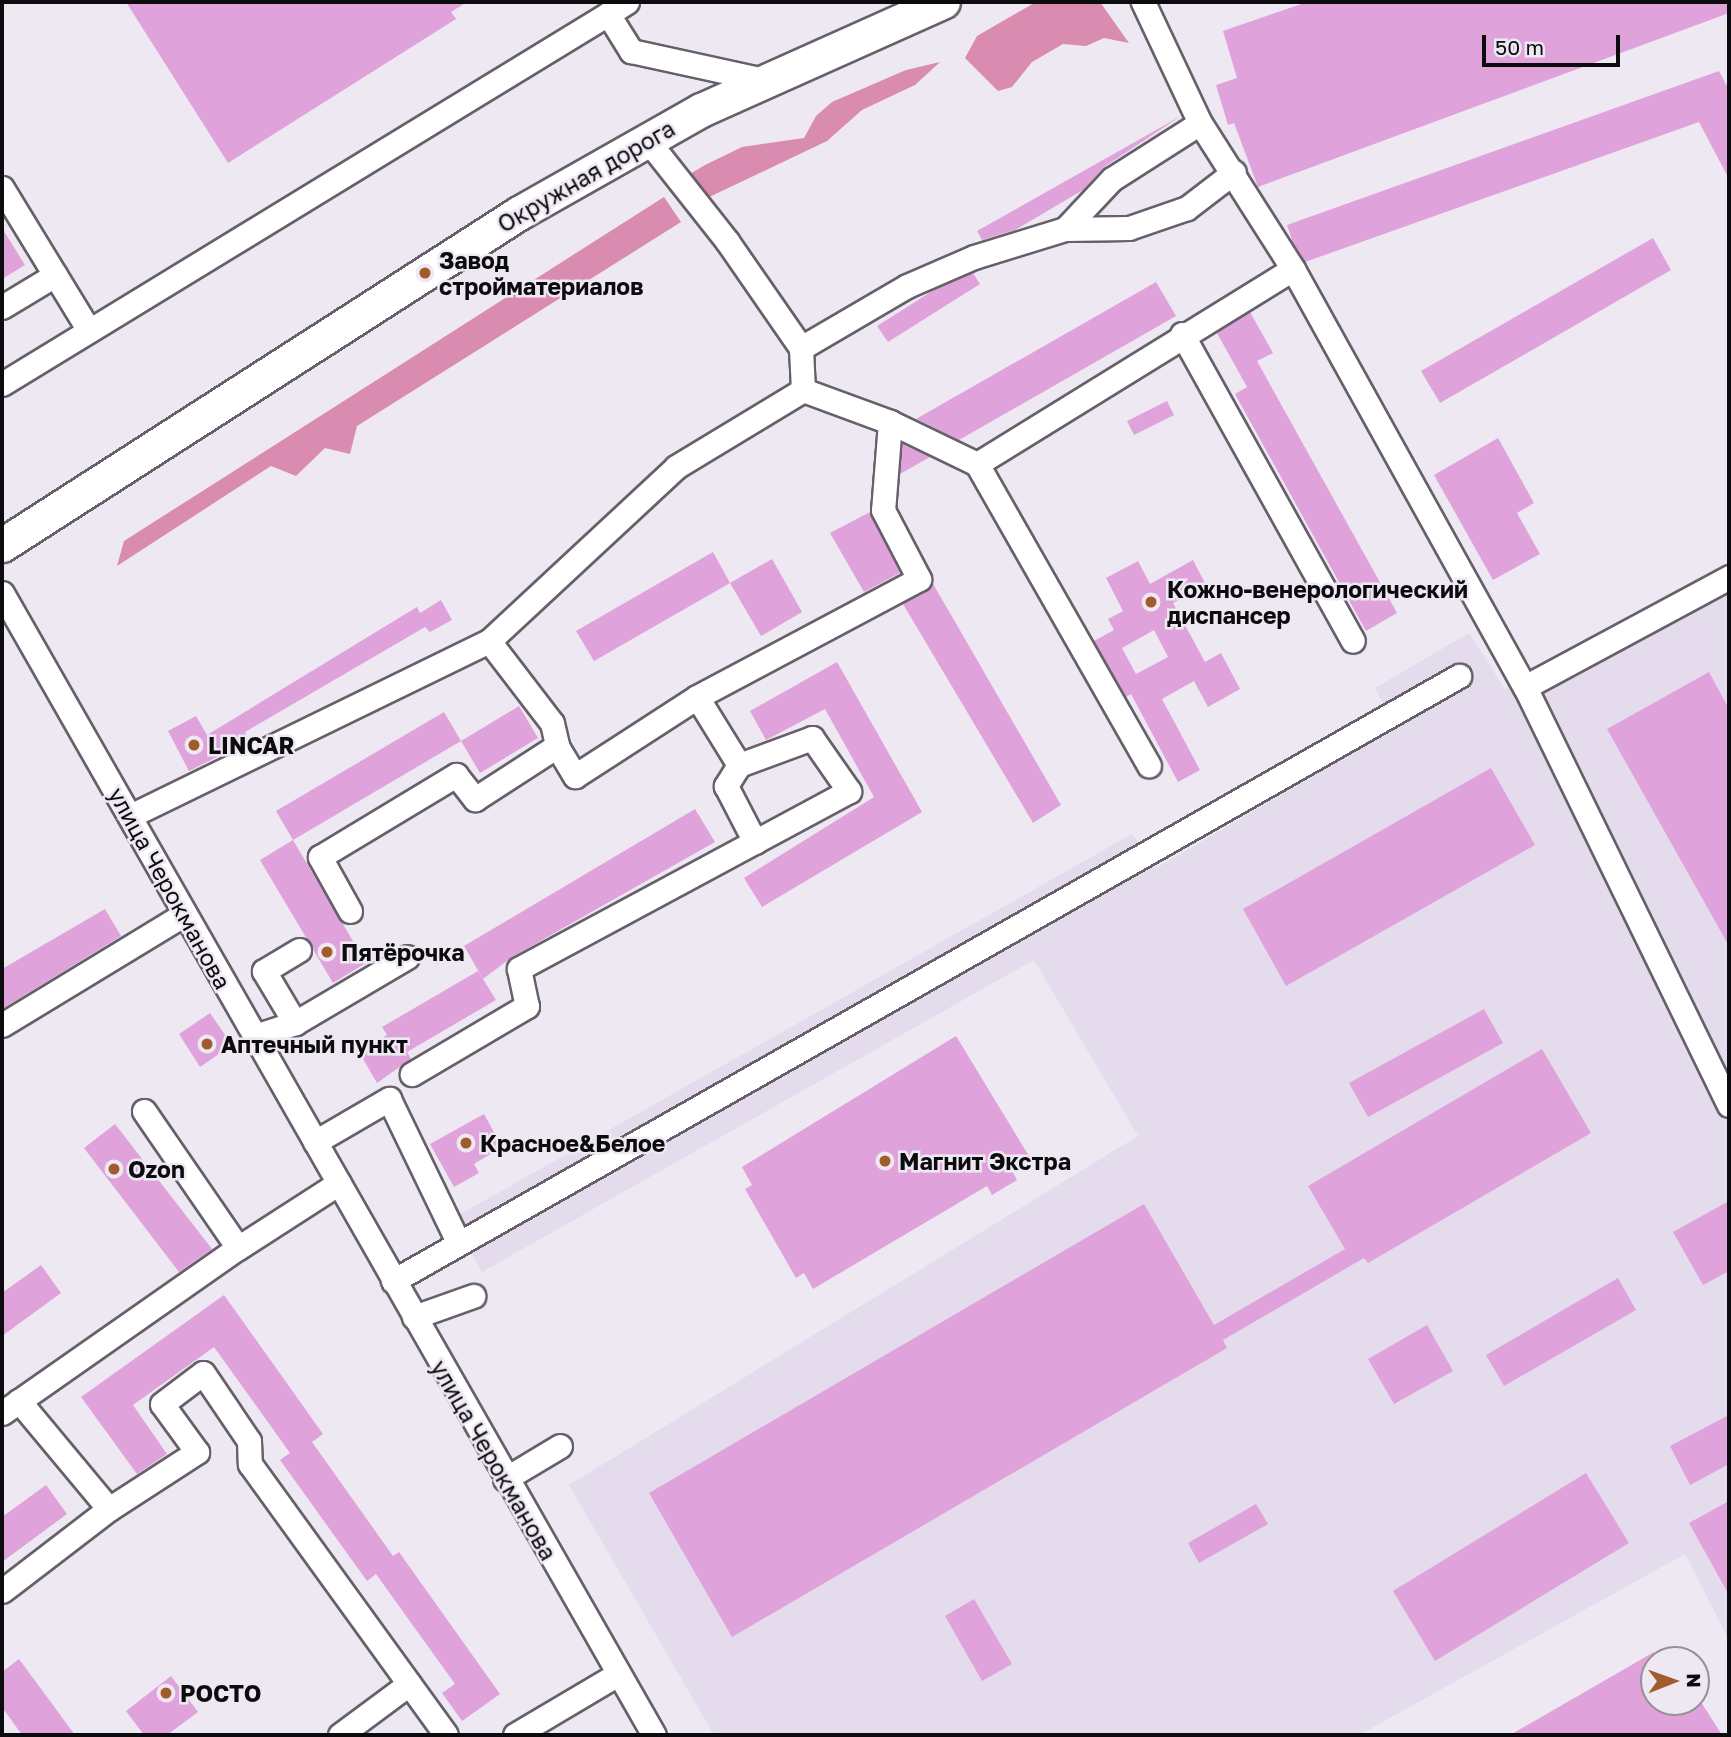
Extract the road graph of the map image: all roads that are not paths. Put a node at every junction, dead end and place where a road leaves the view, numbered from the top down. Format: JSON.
{"nodes":[{"id":1,"x":943,"y":2,"type":"edge"},
{"id":2,"x":1143,"y":2,"type":"edge"},
{"id":3,"x":618,"y":8,"type":"edge"},
{"id":4,"x":764,"y":80,"type":"junction"},
{"id":5,"x":1199,"y":123,"type":"junction"},
{"id":6,"x":648,"y":141,"type":"junction"},
{"id":7,"x":1234,"y":172,"type":"junction"},
{"id":8,"x":2,"y":188,"type":"edge"},
{"id":9,"x":1065,"y":229,"type":"junction"},
{"id":10,"x":1293,"y":269,"type":"junction"},
{"id":11,"x":55,"y":275,"type":"junction"},
{"id":12,"x":2,"y":307,"type":"edge"},
{"id":13,"x":88,"y":329,"type":"junction"},
{"id":14,"x":1182,"y":334,"type":"junction"},
{"id":15,"x":801,"y":348,"type":"junction"},
{"id":16,"x":2,"y":384,"type":"edge"},
{"id":17,"x":803,"y":390,"type":"junction"},
{"id":18,"x":890,"y":422,"type":"junction"},
{"id":19,"x":977,"y":464,"type":"junction"},
{"id":20,"x":2,"y":545,"type":"edge"},
{"id":21,"x":1729,"y":577,"type":"edge"},
{"id":22,"x":2,"y":593,"type":"edge"},
{"id":23,"x":1353,"y":640,"type":"dead end"},
{"id":24,"x":489,"y":641,"type":"junction"},
{"id":25,"x":1459,"y":676,"type":"dead end"},
{"id":26,"x":1525,"y":687,"type":"junction"},
{"id":27,"x":697,"y":697,"type":"junction"},
{"id":28,"x":558,"y":746,"type":"junction"},
{"id":29,"x":739,"y":765,"type":"junction"},
{"id":30,"x":1149,"y":765,"type":"dead end"},
{"id":31,"x":130,"y":816,"type":"junction"},
{"id":32,"x":755,"y":842,"type":"junction"},
{"id":33,"x":350,"y":911,"type":"dead end"},
{"id":34,"x":183,"y":915,"type":"junction"},
{"id":35,"x":299,"y":950,"type":"dead end"},
{"id":36,"x":407,"y":957,"type":"dead end"},
{"id":37,"x":295,"y":1023,"type":"junction"},
{"id":38,"x":2,"y":1025,"type":"edge"},
{"id":39,"x":256,"y":1037,"type":"junction"},
{"id":40,"x":412,"y":1074,"type":"dead end"},
{"id":41,"x":1729,"y":1105,"type":"edge"},
{"id":42,"x":144,"y":1111,"type":"dead end"},
{"id":43,"x":315,"y":1142,"type":"junction"},
{"id":44,"x":339,"y":1183,"type":"junction"},
{"id":45,"x":458,"y":1242,"type":"junction"},
{"id":46,"x":238,"y":1248,"type":"junction"},
{"id":47,"x":393,"y":1281,"type":"junction"},
{"id":48,"x":473,"y":1296,"type":"dead end"},
{"id":49,"x":414,"y":1317,"type":"junction"},
{"id":50,"x":10,"y":1407,"type":"edge"},
{"id":51,"x":561,"y":1446,"type":"dead end"},
{"id":52,"x":505,"y":1479,"type":"junction"},
{"id":53,"x":109,"y":1509,"type":"junction"},
{"id":54,"x":2,"y":1591,"type":"edge"},
{"id":55,"x":616,"y":1675,"type":"junction"},
{"id":56,"x":409,"y":1684,"type":"junction"},
{"id":57,"x":340,"y":1735,"type":"edge"},
{"id":58,"x":446,"y":1735,"type":"edge"},
{"id":59,"x":515,"y":1735,"type":"edge"},
{"id":60,"x":654,"y":1735,"type":"edge"}],
"edges":[{"from":1,"to":4,"type":"highway","name":"Окружная дорога"},
{"from":2,"to":5,"type":"street"},
{"from":3,"to":4,"type":"street"},
{"from":3,"to":13,"type":"street"},
{"from":4,"to":6,"type":"highway","name":"Окружная дорога"},
{"from":5,"to":7,"type":"street"},
{"from":5,"to":9,"type":"street"},
{"from":6,"to":15,"type":"street"},
{"from":6,"to":20,"type":"highway","name":"Окружная дорога"},
{"from":7,"to":9,"type":"street"},
{"from":7,"to":10,"type":"street"},
{"from":8,"to":11,"type":"street"},
{"from":9,"to":15,"type":"street"},
{"from":10,"to":14,"type":"street"},
{"from":10,"to":26,"type":"street"},
{"from":11,"to":12,"type":"street"},
{"from":11,"to":13,"type":"street"},
{"from":13,"to":16,"type":"street"},
{"from":14,"to":19,"type":"street"},
{"from":14,"to":23,"type":"street"},
{"from":15,"to":17,"type":"street"},
{"from":17,"to":18,"type":"street"},
{"from":17,"to":24,"type":"street"},
{"from":18,"to":19,"type":"street"},
{"from":18,"to":27,"type":"street"},
{"from":19,"to":30,"type":"street"},
{"from":21,"to":26,"type":"street"},
{"from":22,"to":31,"type":"street","name":"улица Черокманова"},
{"from":24,"to":28,"type":"street"},
{"from":24,"to":31,"type":"street"},
{"from":25,"to":45,"type":"street"},
{"from":26,"to":41,"type":"street"},
{"from":27,"to":28,"type":"street"},
{"from":27,"to":29,"type":"street"},
{"from":28,"to":33,"type":"street"},
{"from":29,"to":32,"type":"street"},
{"from":29,"to":32,"type":"street"},
{"from":31,"to":34,"type":"street","name":"улица Черокманова"},
{"from":32,"to":40,"type":"street"},
{"from":34,"to":38,"type":"street"},
{"from":34,"to":39,"type":"street","name":"улица Черокманова"},
{"from":35,"to":37,"type":"street"},
{"from":36,"to":37,"type":"street"},
{"from":37,"to":39,"type":"street"},
{"from":39,"to":43,"type":"street","name":"улица Черокманова"},
{"from":42,"to":46,"type":"street"},
{"from":43,"to":44,"type":"street","name":"улица Черокманова"},
{"from":43,"to":45,"type":"street"},
{"from":44,"to":46,"type":"street"},
{"from":44,"to":47,"type":"street","name":"улица Черокманова"},
{"from":45,"to":47,"type":"street"},
{"from":46,"to":50,"type":"street"},
{"from":47,"to":49,"type":"street","name":"улица Черокманова"},
{"from":48,"to":49,"type":"street"},
{"from":49,"to":52,"type":"street","name":"улица Черокманова"},
{"from":50,"to":53,"type":"street"},
{"from":51,"to":52,"type":"street"},
{"from":52,"to":55,"type":"street","name":"улица Черокманова"},
{"from":53,"to":54,"type":"street"},
{"from":53,"to":56,"type":"street"},
{"from":55,"to":59,"type":"street"},
{"from":55,"to":60,"type":"street","name":"улица Черокманова"},
{"from":56,"to":57,"type":"street"},
{"from":56,"to":58,"type":"street"}]}
